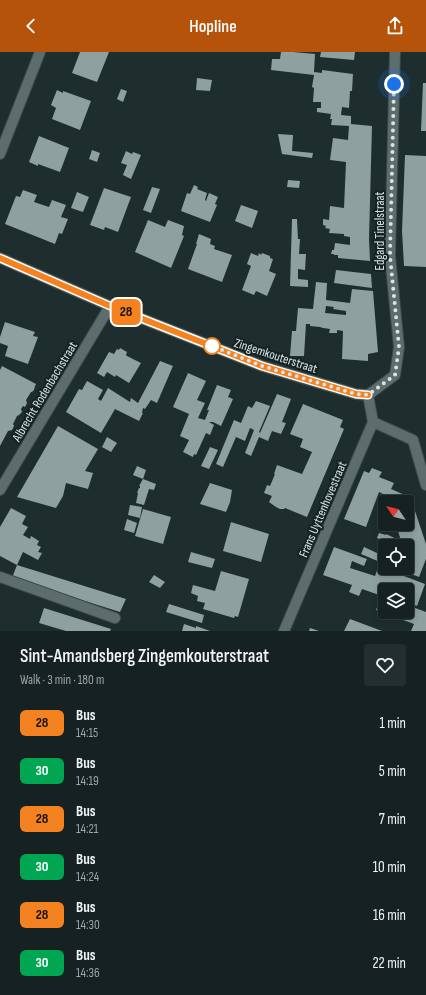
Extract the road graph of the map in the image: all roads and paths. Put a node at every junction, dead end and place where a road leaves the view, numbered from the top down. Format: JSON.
{"nodes":[{"id":1,"x":40,"y":52,"type":"edge"},
{"id":2,"x":394,"y":52,"type":"edge"},
{"id":3,"x":0,"y":154,"type":"edge"},
{"id":4,"x":0,"y":258,"type":"edge"},
{"id":5,"x":110,"y":306,"type":"junction"},
{"id":6,"x":368,"y":395,"type":"junction"},
{"id":7,"x":373,"y":422,"type":"junction"},
{"id":8,"x":426,"y":485,"type":"edge"},
{"id":9,"x":0,"y":490,"type":"edge"},
{"id":10,"x":0,"y":577,"type":"edge"},
{"id":11,"x":115,"y":618,"type":"dead end"},
{"id":12,"x":284,"y":631,"type":"edge"}],
"edges":[{"from":1,"to":3,"type":"street"},
{"from":2,"to":6,"type":"street","name":"Edgard Tinelstraat"},
{"from":4,"to":5,"type":"street","name":"Zingemkouterstraat"},
{"from":5,"to":6,"type":"street","name":"Zingemkouterstraat"},
{"from":5,"to":9,"type":"street","name":"Albrecht Rodenbachstraat"},
{"from":6,"to":7,"type":"street"},
{"from":7,"to":8,"type":"street"},
{"from":7,"to":12,"type":"street","name":"Frans Uyttenhovestraat"},
{"from":10,"to":11,"type":"street"}]}
